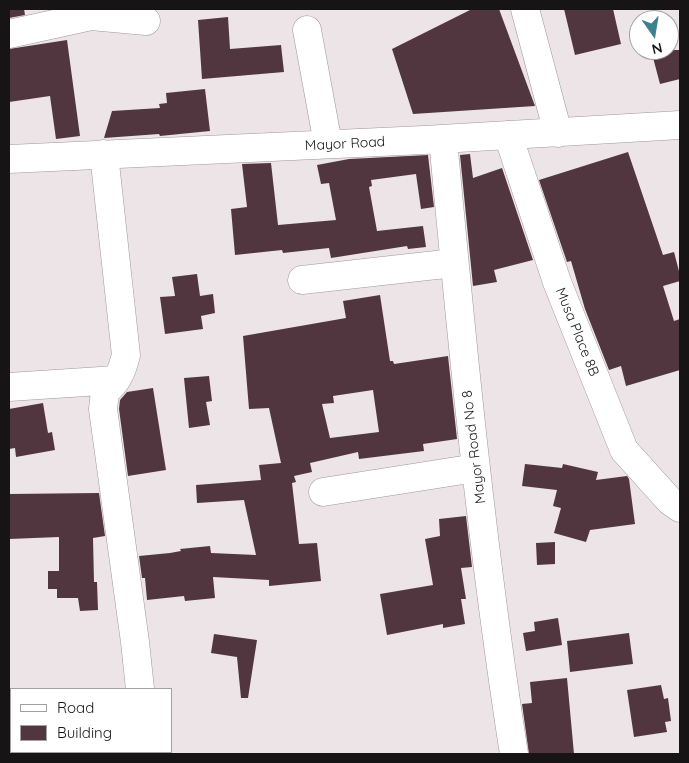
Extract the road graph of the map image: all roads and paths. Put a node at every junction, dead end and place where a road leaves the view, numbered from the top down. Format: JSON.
{"nodes":[{"id":1,"x":525,"y":9,"type":"edge"},
{"id":2,"x":146,"y":21,"type":"dead end"},
{"id":3,"x":307,"y":30,"type":"dead end"},
{"id":4,"x":9,"y":34,"type":"edge"},
{"id":5,"x":680,"y":126,"type":"edge"},
{"id":6,"x":558,"y":133,"type":"junction"},
{"id":7,"x":508,"y":135,"type":"junction"},
{"id":8,"x":443,"y":139,"type":"junction"},
{"id":9,"x":328,"y":144,"type":"junction"},
{"id":10,"x":104,"y":154,"type":"junction"},
{"id":11,"x":9,"y":159,"type":"edge"},
{"id":12,"x":454,"y":263,"type":"junction"},
{"id":13,"x":302,"y":280,"type":"dead end"},
{"id":14,"x":116,"y":380,"type":"junction"},
{"id":15,"x":9,"y":387,"type":"edge"},
{"id":16,"x":476,"y":468,"type":"junction"},
{"id":17,"x":323,"y":492,"type":"dead end"},
{"id":18,"x":680,"y":508,"type":"edge"},
{"id":19,"x":140,"y":688,"type":"edge"},
{"id":20,"x":514,"y":754,"type":"edge"}],
"edges":[{"from":1,"to":6,"type":"street"},
{"from":2,"to":4,"type":"street"},
{"from":3,"to":9,"type":"street"},
{"from":5,"to":6,"type":"street","name":"Mayor Road"},
{"from":6,"to":7,"type":"street","name":"Mayor Road"},
{"from":7,"to":8,"type":"street","name":"Mayor Road"},
{"from":7,"to":18,"type":"street","name":"Musa Place 8B"},
{"from":8,"to":9,"type":"street","name":"Mayor Road"},
{"from":8,"to":12,"type":"street","name":"Mayor Road No 8"},
{"from":9,"to":10,"type":"street","name":"Mayor Road"},
{"from":10,"to":11,"type":"street","name":"Mayor Road"},
{"from":10,"to":14,"type":"street"},
{"from":12,"to":13,"type":"street"},
{"from":12,"to":16,"type":"street","name":"Mayor Road No 8"},
{"from":14,"to":15,"type":"street"},
{"from":14,"to":19,"type":"street"},
{"from":16,"to":17,"type":"street"},
{"from":16,"to":20,"type":"street","name":"Mayor Road No 8"}]}
